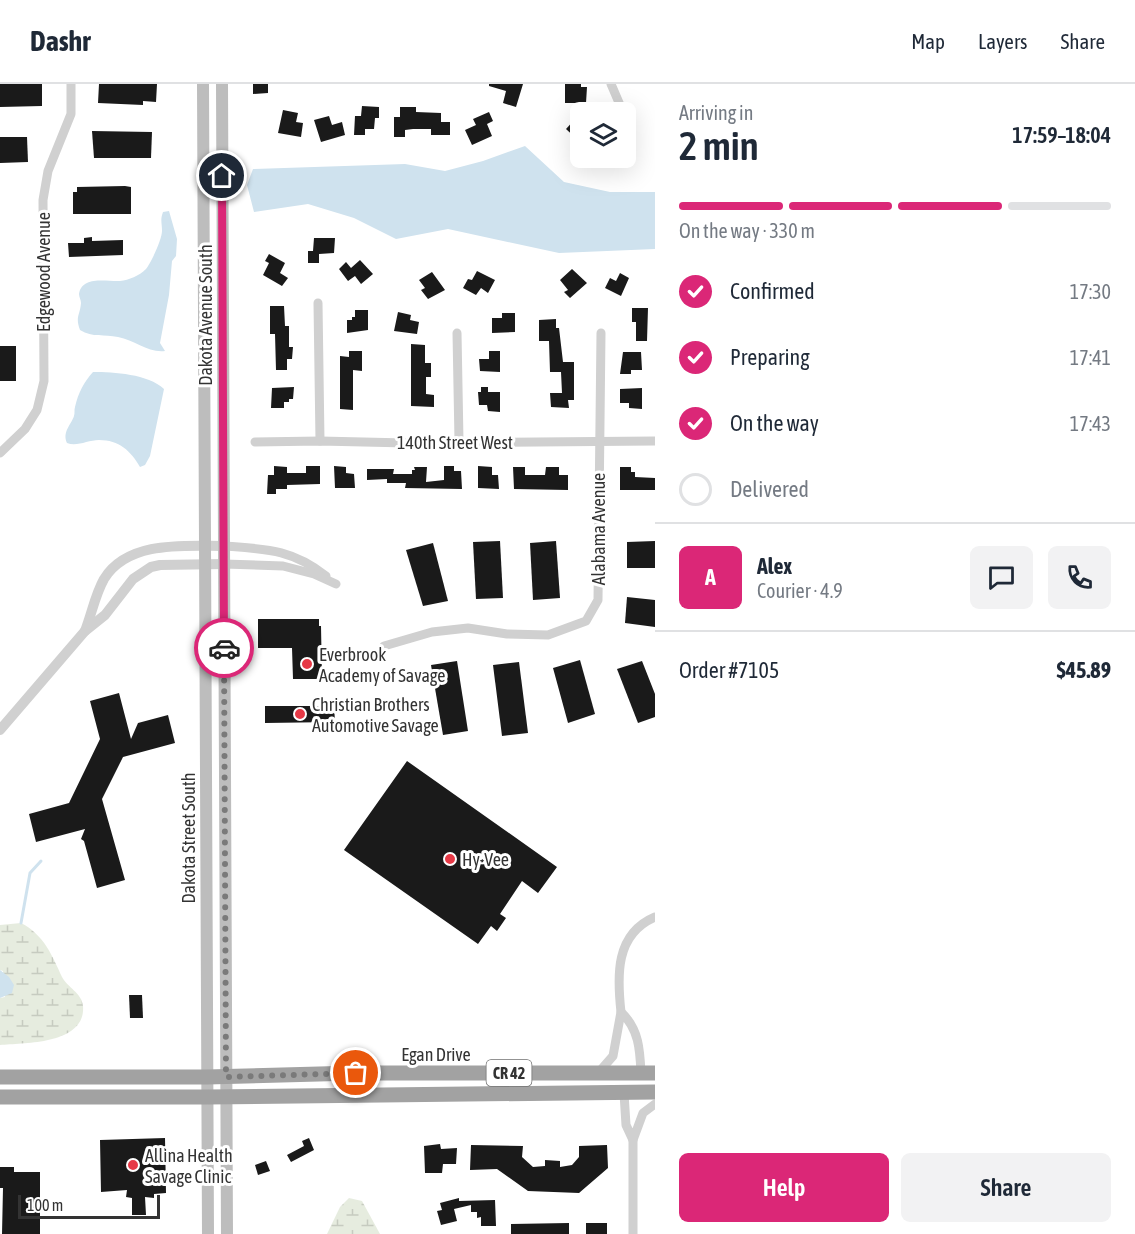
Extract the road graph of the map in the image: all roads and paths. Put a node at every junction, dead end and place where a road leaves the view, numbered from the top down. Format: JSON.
{"nodes":[{"id":1,"x":71,"y":84,"type":"edge"},
{"id":2,"x":203,"y":84,"type":"edge"},
{"id":3,"x":222,"y":84,"type":"edge"},
{"id":4,"x":611,"y":84,"type":"edge"},
{"id":5,"x":619,"y":102,"type":"edge"},
{"id":6,"x":318,"y":303,"type":"dead end"},
{"id":7,"x":457,"y":333,"type":"dead end"},
{"id":8,"x":601,"y":333,"type":"dead end"},
{"id":9,"x":203,"y":441,"type":"joint"},
{"id":10,"x":320,"y":441,"type":"junction"},
{"id":11,"x":459,"y":441,"type":"junction"},
{"id":12,"x":599,"y":441,"type":"junction"},
{"id":13,"x":655,"y":441,"type":"edge"},
{"id":14,"x":255,"y":442,"type":"dead end"},
{"id":15,"x":1,"y":452,"type":"edge"},
{"id":16,"x":204,"y":546,"type":"junction"},
{"id":17,"x":224,"y":546,"type":"junction"},
{"id":18,"x":204,"y":564,"type":"junction"},
{"id":19,"x":224,"y":564,"type":"junction"},
{"id":20,"x":85,"y":631,"type":"junction"},
{"id":21,"x":384,"y":646,"type":"dead end"},
{"id":22,"x":0,"y":730,"type":"edge"},
{"id":23,"x":655,"y":917,"type":"edge"},
{"id":24,"x":621,"y":1012,"type":"junction"},
{"id":25,"x":624,"y":1073,"type":"junction"},
{"id":26,"x":648,"y":1073,"type":"edge"},
{"id":27,"x":597,"y":1074,"type":"junction"},
{"id":28,"x":0,"y":1077,"type":"edge"},
{"id":29,"x":207,"y":1077,"type":"junction"},
{"id":30,"x":226,"y":1077,"type":"junction"},
{"id":31,"x":648,"y":1092,"type":"edge"},
{"id":32,"x":624,"y":1093,"type":"junction"},
{"id":33,"x":0,"y":1097,"type":"edge"},
{"id":34,"x":207,"y":1097,"type":"junction"},
{"id":35,"x":226,"y":1097,"type":"junction"},
{"id":36,"x":655,"y":1104,"type":"edge"},
{"id":37,"x":633,"y":1140,"type":"junction"},
{"id":38,"x":208,"y":1234,"type":"edge"},
{"id":39,"x":227,"y":1234,"type":"edge"},
{"id":40,"x":633,"y":1234,"type":"edge"}],
"edges":[{"from":1,"to":15,"type":"street","name":"Edgewood Avenue"},
{"from":2,"to":9,"type":"main road","name":"Dakota Avenue South"},
{"from":3,"to":17,"type":"main road","name":"Dakota Avenue South"},
{"from":4,"to":5,"type":"street"},
{"from":6,"to":10,"type":"street"},
{"from":7,"to":11,"type":"street"},
{"from":8,"to":12,"type":"street","name":"Alabama Avenue"},
{"from":9,"to":16,"type":"main road","name":"Dakota Street South"},
{"from":10,"to":11,"type":"street","name":"140th Street West"},
{"from":10,"to":14,"type":"street","name":"140th Street West"},
{"from":11,"to":12,"type":"street","name":"140th Street West"},
{"from":12,"to":13,"type":"street","name":"140th Street West"},
{"from":12,"to":21,"type":"street","name":"Alabama Avenue"},
{"from":16,"to":17,"type":"street"},
{"from":16,"to":18,"type":"main road","name":"Dakota Street South"},
{"from":16,"to":20,"type":"street"},
{"from":17,"to":19,"type":"main road","name":"Dakota Street South"},
{"from":17,"to":19,"type":"street"},
{"from":18,"to":19,"type":"street"},
{"from":18,"to":20,"type":"street"},
{"from":18,"to":29,"type":"main road","name":"Dakota Street South"},
{"from":19,"to":30,"type":"main road","name":"Dakota Street South"},
{"from":20,"to":22,"type":"street"},
{"from":23,"to":24,"type":"street"},
{"from":24,"to":26,"type":"street"},
{"from":24,"to":27,"type":"street"},
{"from":25,"to":26,"type":"highway","name":"Egan Drive","number":"CR 42"},
{"from":25,"to":27,"type":"highway","name":"Egan Drive","number":"CR 42"},
{"from":25,"to":32,"type":"highway"},
{"from":26,"to":31,"type":"highway"},
{"from":27,"to":30,"type":"highway","name":"Egan Drive","number":"CR 42"},
{"from":28,"to":29,"type":"highway","name":"Egan Drive","number":"CR 42"},
{"from":29,"to":30,"type":"highway","name":"Egan Drive","number":"CR 42"},
{"from":29,"to":34,"type":"main road","name":"Dakota Street South"},
{"from":30,"to":35,"type":"main road","name":"Dakota Street South"},
{"from":31,"to":32,"type":"highway","number":"CR 42"},
{"from":32,"to":35,"type":"highway","number":"CR 42"},
{"from":32,"to":37,"type":"street"},
{"from":33,"to":34,"type":"highway","number":"CR 42"},
{"from":34,"to":35,"type":"highway","number":"CR 42"},
{"from":34,"to":38,"type":"main road","name":"Dakota Street South"},
{"from":35,"to":39,"type":"main road","name":"Dakota Street South"},
{"from":36,"to":37,"type":"street"},
{"from":37,"to":40,"type":"street"}]}
